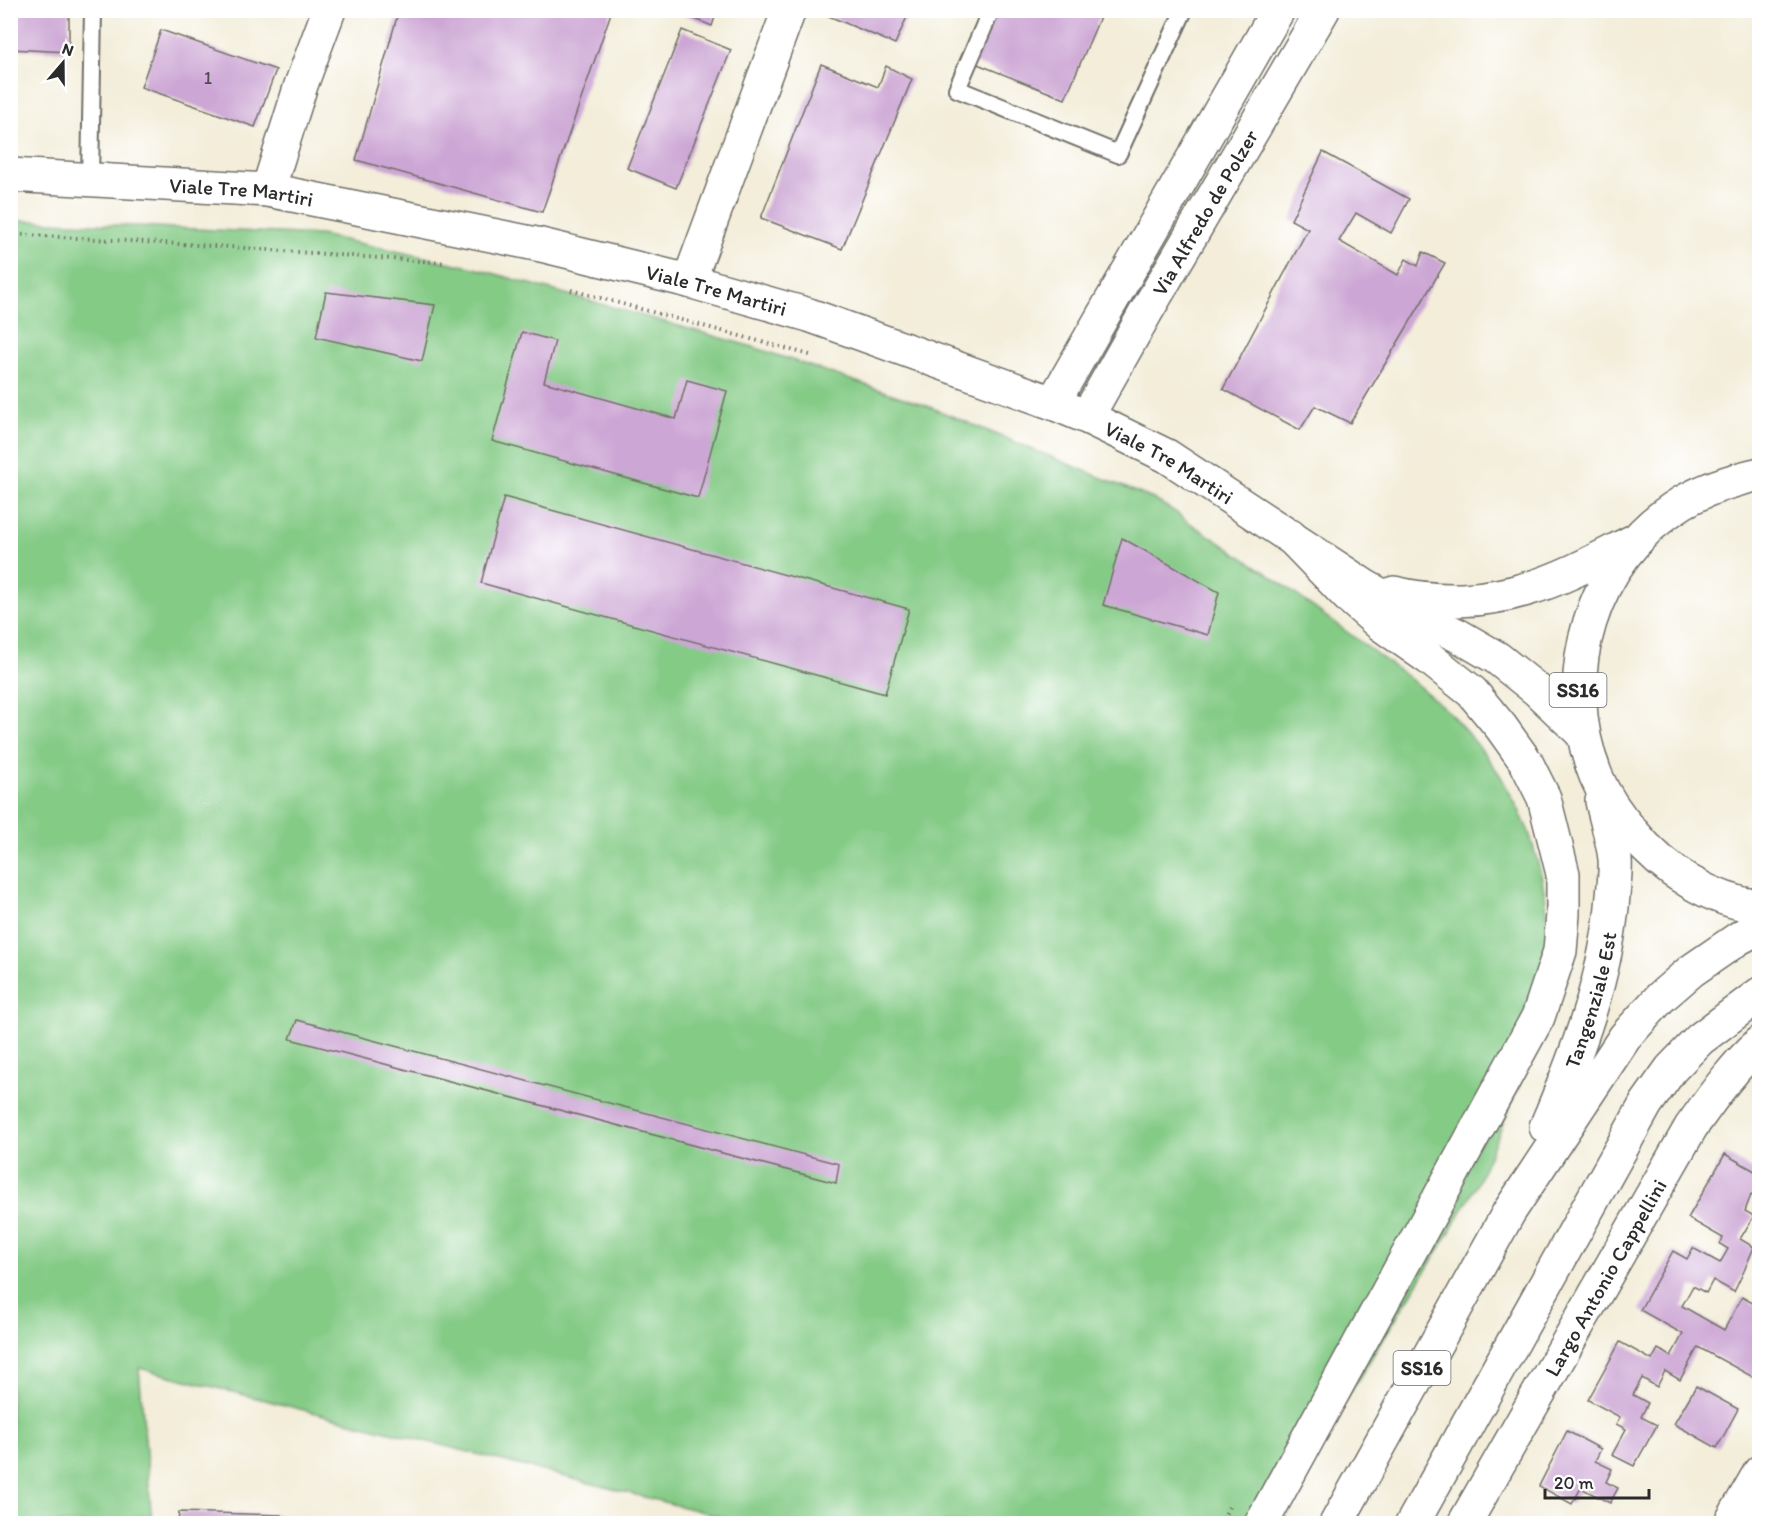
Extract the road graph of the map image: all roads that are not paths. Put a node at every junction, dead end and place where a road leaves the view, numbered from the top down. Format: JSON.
{"nodes":[{"id":1,"x":93,"y":10,"type":"edge"},
{"id":2,"x":329,"y":10,"type":"edge"},
{"id":3,"x":789,"y":10,"type":"edge"},
{"id":4,"x":991,"y":10,"type":"edge"},
{"id":5,"x":1184,"y":10,"type":"edge"},
{"id":6,"x":1278,"y":10,"type":"edge"},
{"id":7,"x":1323,"y":10,"type":"edge"},
{"id":8,"x":10,"y":175,"type":"edge"},
{"id":9,"x":90,"y":180,"type":"junction"},
{"id":10,"x":268,"y":190,"type":"junction"},
{"id":11,"x":689,"y":281,"type":"junction"},
{"id":12,"x":1053,"y":402,"type":"junction"},
{"id":13,"x":1087,"y":417,"type":"junction"},
{"id":14,"x":1759,"y":473,"type":"edge"},
{"id":15,"x":1290,"y":536,"type":"junction"},
{"id":16,"x":1638,"y":539,"type":"junction"},
{"id":17,"x":1366,"y":587,"type":"junction"},
{"id":18,"x":1583,"y":734,"type":"junction"},
{"id":19,"x":1596,"y":777,"type":"junction"},
{"id":20,"x":1760,"y":907,"type":"edge"},
{"id":21,"x":1760,"y":927,"type":"edge"},
{"id":22,"x":1760,"y":994,"type":"edge"},
{"id":23,"x":1760,"y":1043,"type":"edge"},
{"id":24,"x":1509,"y":1212,"type":"junction"},
{"id":25,"x":1760,"y":1472,"type":"edge"},
{"id":26,"x":1261,"y":1524,"type":"edge"},
{"id":27,"x":1336,"y":1524,"type":"edge"},
{"id":28,"x":1412,"y":1524,"type":"edge"},
{"id":29,"x":1464,"y":1524,"type":"edge"},
{"id":30,"x":1730,"y":1524,"type":"edge"}],
"edges":[{"from":1,"to":9,"type":"lane"},
{"from":2,"to":10,"type":"main road"},
{"from":3,"to":11,"type":"main road"},
{"from":4,"to":5,"type":"lane"},
{"from":6,"to":12,"type":"main road","name":"Via Alfredo de Polzer"},
{"from":7,"to":13,"type":"main road","name":"Via Alfredo de Polzer"},
{"from":8,"to":9,"type":"main road","name":"Viale Tre Martiri"},
{"from":9,"to":10,"type":"main road","name":"Viale Tre Martiri"},
{"from":10,"to":11,"type":"main road","name":"Viale Tre Martiri"},
{"from":11,"to":12,"type":"main road","name":"Viale Tre Martiri"},
{"from":12,"to":13,"type":"main road","name":"Viale Tre Martiri"},
{"from":13,"to":15,"type":"main road","name":"Viale Tre Martiri"},
{"from":14,"to":16,"type":"main road","number":"SS16"},
{"from":15,"to":17,"type":"main road","name":"Viale Tre Martiri"},
{"from":15,"to":26,"type":"main road"},
{"from":16,"to":17,"type":"main road","name":"Viale Tre Martiri"},
{"from":16,"to":18,"type":"main road","number":"SS16"},
{"from":17,"to":18,"type":"main road","name":"Viale Tre Martiri"},
{"from":18,"to":19,"type":"main road","number":"SS16"},
{"from":19,"to":20,"type":"main road","number":"SS16"},
{"from":19,"to":24,"type":"main road","name":"Tangenziale Est","number":"SS16"},
{"from":21,"to":24,"type":"main road","name":"Tangenziale Est","number":"SS16"},
{"from":22,"to":28,"type":"main road"},
{"from":23,"to":29,"type":"main road","name":"Largo Antonio Cappellini"},
{"from":24,"to":27,"type":"main road","name":"Tangenziale Est","number":"SS16"},
{"from":25,"to":30,"type":"main road"}]}
